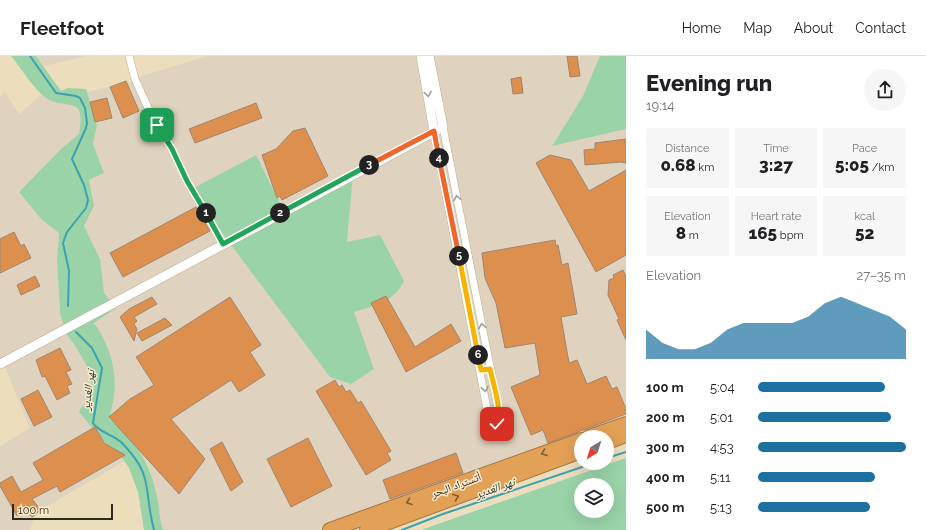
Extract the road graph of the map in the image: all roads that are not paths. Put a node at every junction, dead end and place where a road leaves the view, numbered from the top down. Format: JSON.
{"nodes":[{"id":1,"x":129,"y":56,"type":"edge"},
{"id":2,"x":421,"y":56,"type":"edge"},
{"id":3,"x":429,"y":56,"type":"edge"},
{"id":4,"x":443,"y":127,"type":"junction"},
{"id":5,"x":434,"y":131,"type":"junction"},
{"id":6,"x":223,"y":244,"type":"junction"},
{"id":7,"x":467,"y":249,"type":"junction"},
{"id":8,"x":458,"y":250,"type":"junction"},
{"id":9,"x":488,"y":355,"type":"junction"},
{"id":10,"x":478,"y":357,"type":"junction"},
{"id":11,"x":0,"y":364,"type":"edge"},
{"id":12,"x":490,"y":369,"type":"junction"},
{"id":13,"x":481,"y":370,"type":"junction"},
{"id":14,"x":626,"y":424,"type":"edge"},
{"id":15,"x":609,"y":430,"type":"edge"},
{"id":16,"x":626,"y":435,"type":"edge"},
{"id":17,"x":614,"y":439,"type":"edge"},
{"id":18,"x":574,"y":443,"type":"edge"},
{"id":19,"x":574,"y":454,"type":"edge"},
{"id":20,"x":330,"y":530,"type":"edge"},
{"id":21,"x":367,"y":530,"type":"edge"}],
"edges":[{"from":1,"to":6,"type":"street"},
{"from":2,"to":5,"type":"street","one_way":true},
{"from":3,"to":4,"type":"street"},
{"from":4,"to":5,"type":"street"},
{"from":7,"to":4,"type":"street","one_way":true},
{"from":5,"to":6,"type":"street"},
{"from":5,"to":8,"type":"street"},
{"from":6,"to":11,"type":"street"},
{"from":7,"to":8,"type":"street"},
{"from":9,"to":7,"type":"street","one_way":true},
{"from":8,"to":10,"type":"street"},
{"from":9,"to":10,"type":"street"},
{"from":9,"to":12,"type":"street"},
{"from":10,"to":13,"type":"street"},
{"from":12,"to":13,"type":"street"},
{"from":13,"to":12,"type":"street","one_way":true},
{"from":14,"to":15,"type":"highway"},
{"from":16,"to":17,"type":"highway"},
{"from":18,"to":20,"type":"highway","name":"أتستراد البحر","one_way":true},
{"from":21,"to":19,"type":"highway","name":"أتستراد البحر","one_way":true}]}
